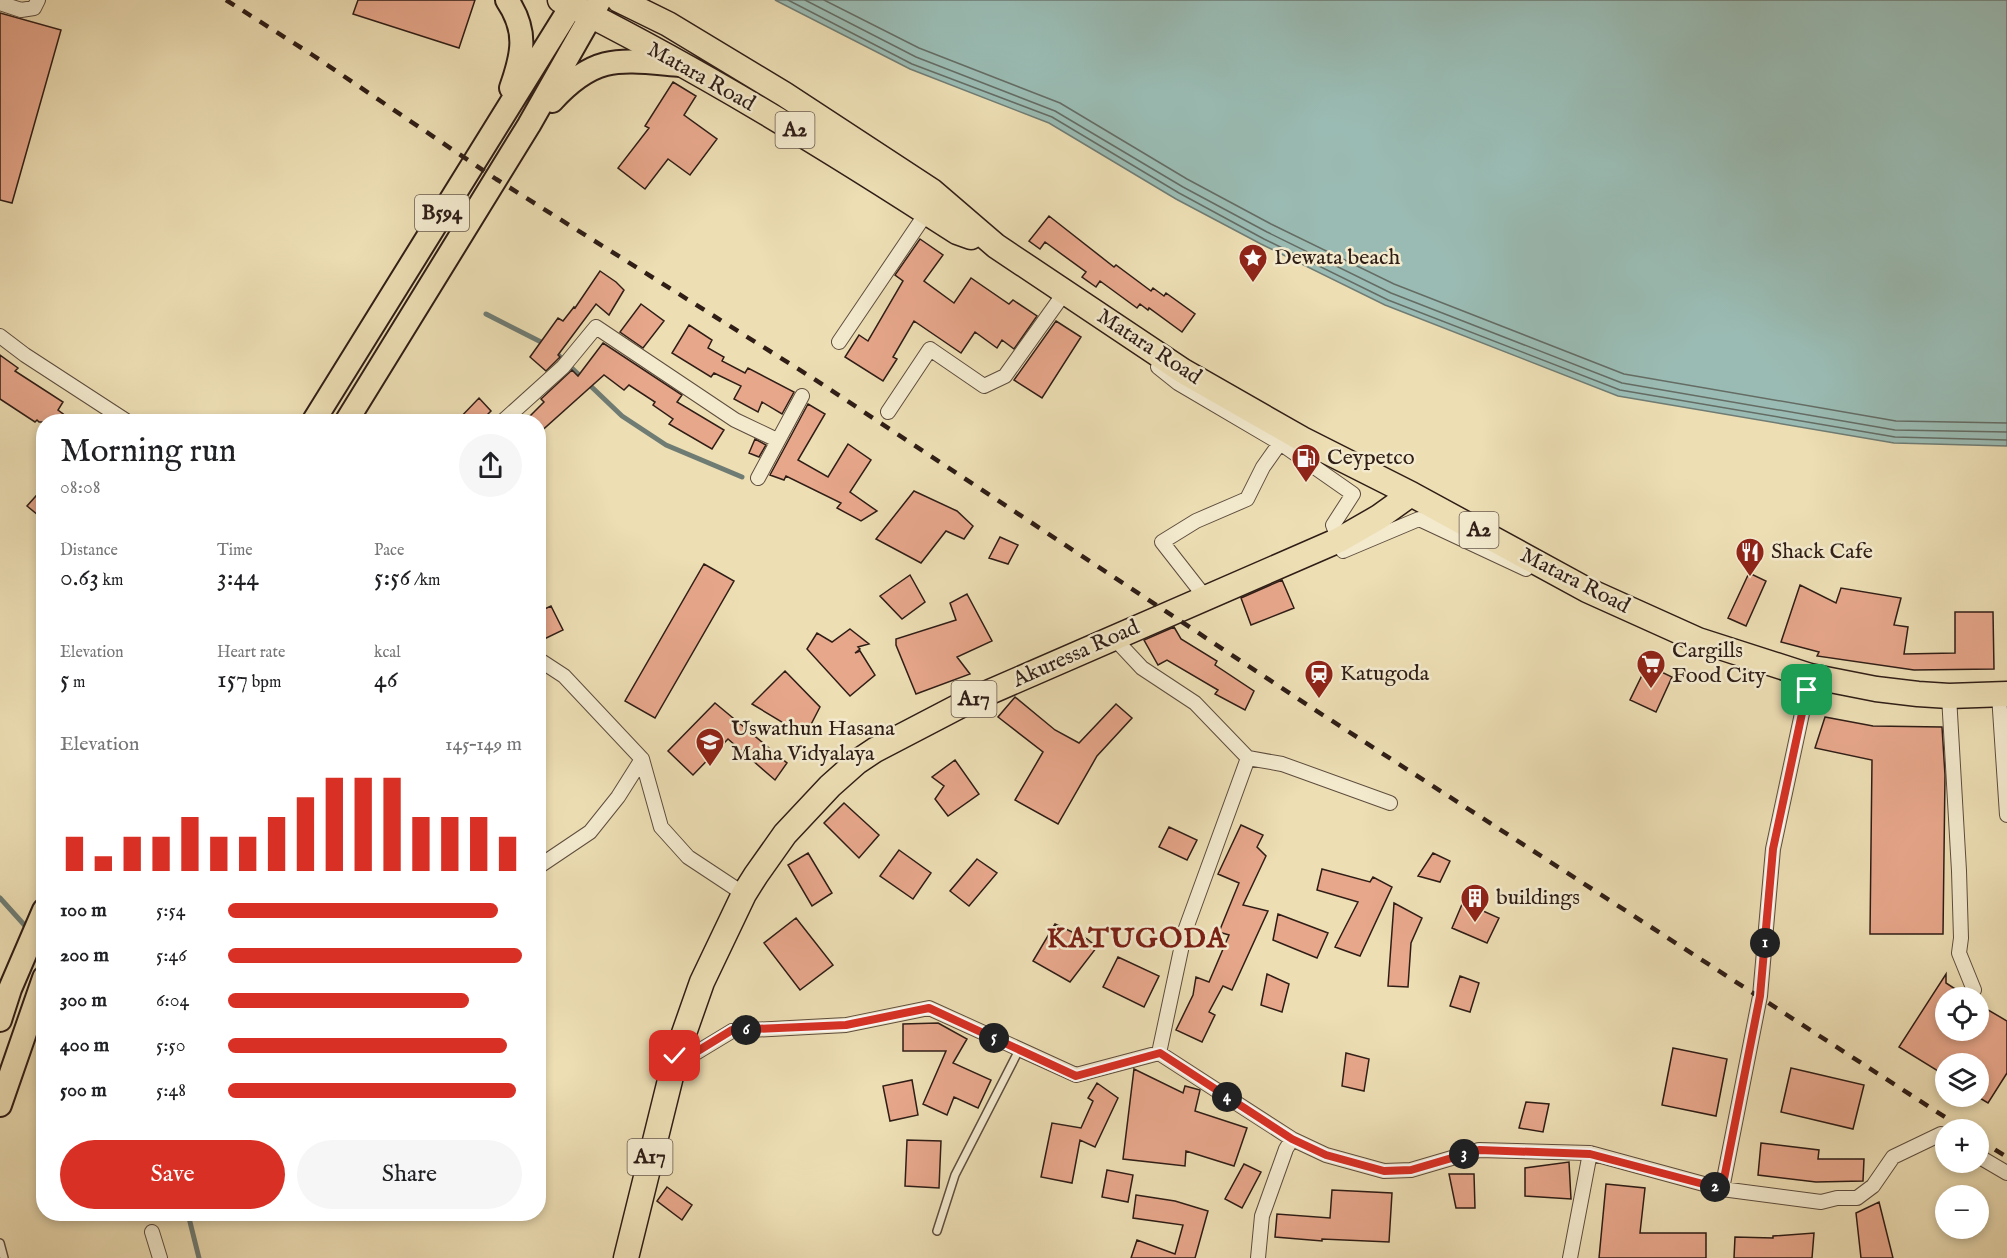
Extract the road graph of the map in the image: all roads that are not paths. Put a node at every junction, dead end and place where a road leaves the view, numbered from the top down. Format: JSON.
{"nodes":[{"id":1,"x":38,"y":0,"type":"edge"},
{"id":2,"x":507,"y":0,"type":"edge"},
{"id":3,"x":619,"y":0,"type":"edge"},
{"id":4,"x":0,"y":3,"type":"edge"},
{"id":5,"x":579,"y":4,"type":"edge"},
{"id":6,"x":681,"y":65,"type":"junction"},
{"id":7,"x":501,"y":121,"type":"junction"},
{"id":8,"x":529,"y":125,"type":"junction"},
{"id":9,"x":927,"y":212,"type":"junction"},
{"id":10,"x":996,"y":246,"type":"junction"},
{"id":11,"x":1065,"y":292,"type":"junction"},
{"id":12,"x":0,"y":336,"type":"edge"},
{"id":13,"x":839,"y":342,"type":"dead end"},
{"id":14,"x":802,"y":396,"type":"dead end"},
{"id":15,"x":888,"y":412,"type":"dead end"},
{"id":16,"x":116,"y":414,"type":"edge"},
{"id":17,"x":318,"y":414,"type":"edge"},
{"id":18,"x":351,"y":414,"type":"edge"},
{"id":19,"x":511,"y":414,"type":"edge"},
{"id":20,"x":777,"y":440,"type":"junction"},
{"id":21,"x":1280,"y":443,"type":"junction"},
{"id":22,"x":758,"y":478,"type":"dead end"},
{"id":23,"x":1411,"y":494,"type":"junction"},
{"id":24,"x":1338,"y":540,"type":"junction"},
{"id":25,"x":1587,"y":590,"type":"junction"},
{"id":26,"x":1204,"y":597,"type":"junction"},
{"id":27,"x":1113,"y":638,"type":"junction"},
{"id":28,"x":546,"y":664,"type":"edge"},
{"id":29,"x":1810,"y":676,"type":"junction"},
{"id":30,"x":2003,"y":694,"type":"edge"},
{"id":31,"x":1949,"y":696,"type":"junction"},
{"id":32,"x":1248,"y":758,"type":"junction"},
{"id":33,"x":642,"y":759,"type":"junction"},
{"id":34,"x":1390,"y":803,"type":"dead end"},
{"id":35,"x":2007,"y":815,"type":"edge"},
{"id":36,"x":546,"y":862,"type":"edge"},
{"id":37,"x":744,"y":894,"type":"junction"},
{"id":38,"x":36,"y":929,"type":"edge"},
{"id":39,"x":1973,"y":987,"type":"edge"},
{"id":40,"x":36,"y":997,"type":"edge"},
{"id":41,"x":0,"y":1020,"type":"edge"},
{"id":42,"x":1019,"y":1050,"type":"junction"},
{"id":43,"x":1160,"y":1053,"type":"junction"},
{"id":44,"x":675,"y":1056,"type":"junction"},
{"id":45,"x":0,"y":1105,"type":"edge"},
{"id":46,"x":1935,"y":1137,"type":"edge"},
{"id":47,"x":1292,"y":1139,"type":"junction"},
{"id":48,"x":1590,"y":1154,"type":"junction"},
{"id":49,"x":1989,"y":1162,"type":"edge"},
{"id":50,"x":2007,"y":1173,"type":"edge"},
{"id":51,"x":1722,"y":1189,"type":"junction"},
{"id":52,"x":938,"y":1231,"type":"dead end"},
{"id":53,"x":152,"y":1232,"type":"dead end"},
{"id":54,"x":0,"y":1243,"type":"edge"},
{"id":55,"x":4,"y":1258,"type":"edge"},
{"id":56,"x":160,"y":1258,"type":"edge"},
{"id":57,"x":626,"y":1258,"type":"edge"},
{"id":58,"x":1258,"y":1258,"type":"edge"},
{"id":59,"x":1570,"y":1258,"type":"edge"}],
"edges":[{"from":1,"to":4,"type":"street"},
{"from":2,"to":7,"type":"main road"},
{"from":3,"to":10,"type":"highway","name":"Matara Road","number":"A2"},
{"from":5,"to":6,"type":"highway","name":"Matara Road","number":"A2"},
{"from":5,"to":7,"type":"main road","number":"B594"},
{"from":5,"to":8,"type":"main road","number":"B594"},
{"from":6,"to":8,"type":"main road"},
{"from":6,"to":9,"type":"highway","name":"Matara Road","number":"A2"},
{"from":7,"to":17,"type":"main road","number":"B594"},
{"from":8,"to":18,"type":"main road","number":"B594"},
{"from":9,"to":10,"type":"highway","name":"Matara Road","number":"A2"},
{"from":9,"to":13,"type":"street"},
{"from":10,"to":11,"type":"highway","name":"Matara Road","number":"A2"},
{"from":11,"to":15,"type":"street"},
{"from":11,"to":21,"type":"street"},
{"from":11,"to":23,"type":"highway","name":"Matara Road","number":"A2"},
{"from":12,"to":16,"type":"street"},
{"from":14,"to":20,"type":"street"},
{"from":19,"to":20,"type":"street"},
{"from":20,"to":22,"type":"street"},
{"from":21,"to":24,"type":"street"},
{"from":21,"to":26,"type":"street"},
{"from":23,"to":24,"type":"highway","name":"Akuressa Road","number":"A17"},
{"from":23,"to":25,"type":"highway","name":"Matara Road","number":"A2"},
{"from":24,"to":25,"type":"street"},
{"from":24,"to":26,"type":"highway","name":"Akuressa Road","number":"A17"},
{"from":25,"to":29,"type":"highway","name":"Matara Road","number":"A2"},
{"from":26,"to":27,"type":"highway","name":"Akuressa Road","number":"A17"},
{"from":27,"to":32,"type":"street"},
{"from":27,"to":37,"type":"highway","name":"Akuressa Road","number":"A17"},
{"from":28,"to":33,"type":"street"},
{"from":29,"to":31,"type":"highway","name":"Matara Road","number":"A2"},
{"from":29,"to":51,"type":"street"},
{"from":30,"to":31,"type":"highway","name":"Matara Road","number":"A2"},
{"from":30,"to":35,"type":"street"},
{"from":31,"to":39,"type":"street"},
{"from":32,"to":34,"type":"street"},
{"from":32,"to":43,"type":"street"},
{"from":33,"to":36,"type":"street"},
{"from":33,"to":37,"type":"street"},
{"from":37,"to":44,"type":"highway","name":"Akuressa Road","number":"A17"},
{"from":38,"to":41,"type":"main road"},
{"from":40,"to":45,"type":"main road"},
{"from":42,"to":43,"type":"street"},
{"from":42,"to":44,"type":"street"},
{"from":42,"to":52,"type":"lane"},
{"from":43,"to":47,"type":"street"},
{"from":44,"to":57,"type":"highway","name":"Akuressa Road","number":"A17"},
{"from":46,"to":51,"type":"street"},
{"from":47,"to":48,"type":"street"},
{"from":47,"to":58,"type":"street"},
{"from":48,"to":51,"type":"street"},
{"from":48,"to":59,"type":"street"},
{"from":49,"to":50,"type":"street"},
{"from":53,"to":56,"type":"street"},
{"from":54,"to":55,"type":"lane"}]}
